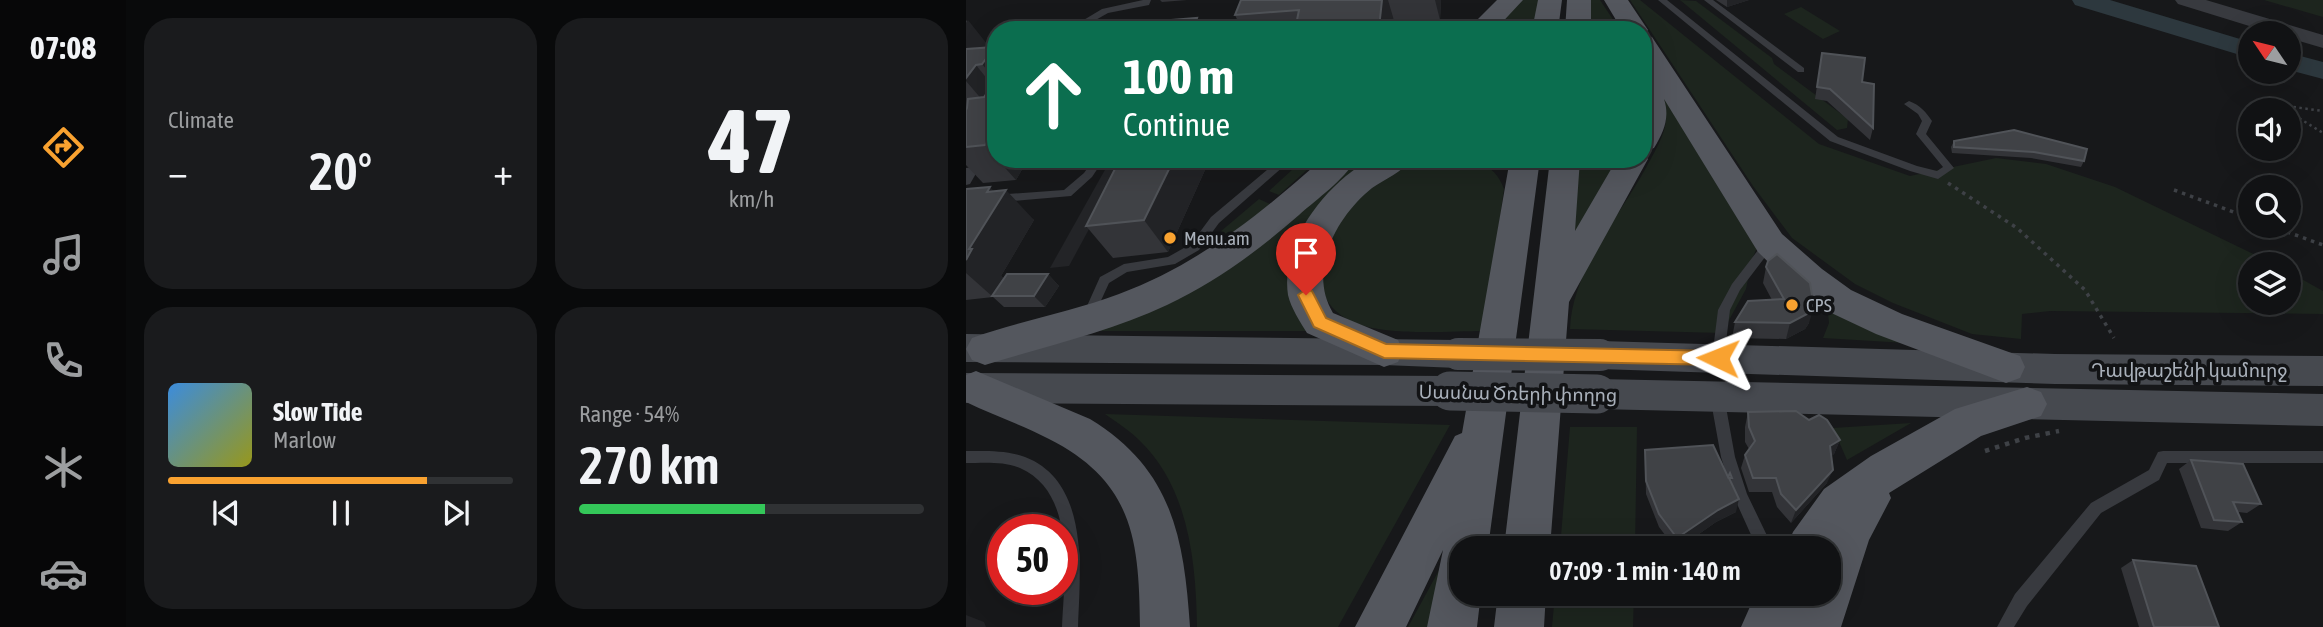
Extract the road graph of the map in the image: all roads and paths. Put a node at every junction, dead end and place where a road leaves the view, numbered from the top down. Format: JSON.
{"nodes":[{"id":1,"x":1147,"y":0,"type":"edge"},
{"id":2,"x":1511,"y":0,"type":"edge"},
{"id":3,"x":1550,"y":0,"type":"edge"},
{"id":4,"x":1579,"y":0,"type":"edge"},
{"id":5,"x":1616,"y":0,"type":"edge"},
{"id":6,"x":1662,"y":0,"type":"edge"},
{"id":7,"x":1708,"y":0,"type":"edge"},
{"id":8,"x":2185,"y":0,"type":"edge"},
{"id":9,"x":1087,"y":21,"type":"edge"},
{"id":10,"x":1489,"y":21,"type":"edge"},
{"id":11,"x":1546,"y":21,"type":"edge"},
{"id":12,"x":1578,"y":21,"type":"edge"},
{"id":13,"x":1629,"y":21,"type":"edge"},
{"id":14,"x":2323,"y":42,"type":"edge"},
{"id":15,"x":1652,"y":57,"type":"edge"},
{"id":16,"x":1801,"y":71,"type":"dead end"},
{"id":17,"x":1652,"y":101,"type":"edge"},
{"id":18,"x":1909,"y":104,"type":"dead end"},
{"id":19,"x":2301,"y":108,"type":"edge"},
{"id":20,"x":2323,"y":111,"type":"edge"},
{"id":21,"x":2301,"y":119,"type":"edge"},
{"id":22,"x":1652,"y":126,"type":"edge"},
{"id":23,"x":2323,"y":133,"type":"edge"},
{"id":24,"x":972,"y":167,"type":"edge"},
{"id":25,"x":1092,"y":168,"type":"edge"},
{"id":26,"x":1276,"y":168,"type":"edge"},
{"id":27,"x":1331,"y":168,"type":"edge"},
{"id":28,"x":1337,"y":168,"type":"edge"},
{"id":29,"x":1379,"y":168,"type":"edge"},
{"id":30,"x":1504,"y":168,"type":"edge"},
{"id":31,"x":1524,"y":168,"type":"edge"},
{"id":32,"x":1564,"y":168,"type":"edge"},
{"id":33,"x":1628,"y":168,"type":"edge"},
{"id":34,"x":1938,"y":176,"type":"junction"},
{"id":35,"x":966,"y":181,"type":"edge"},
{"id":36,"x":1311,"y":187,"type":"junction"},
{"id":37,"x":2174,"y":190,"type":"dead end"},
{"id":38,"x":966,"y":201,"type":"edge"},
{"id":39,"x":1518,"y":203,"type":"junction"},
{"id":40,"x":2238,"y":214,"type":"edge"},
{"id":41,"x":2301,"y":237,"type":"edge"},
{"id":42,"x":1770,"y":243,"type":"junction"},
{"id":43,"x":2323,"y":245,"type":"edge"},
{"id":44,"x":1550,"y":306,"type":"junction"},
{"id":45,"x":1088,"y":318,"type":"junction"},
{"id":46,"x":2114,"y":338,"type":"dead end"},
{"id":47,"x":1384,"y":351,"type":"junction"},
{"id":48,"x":1718,"y":358,"type":"junction"},
{"id":49,"x":2006,"y":367,"type":"junction"},
{"id":50,"x":973,"y":368,"type":"edge"},
{"id":51,"x":2055,"y":369,"type":"joint"},
{"id":52,"x":2323,"y":372,"type":"edge"},
{"id":53,"x":1717,"y":396,"type":"junction"},
{"id":54,"x":2027,"y":404,"type":"junction"},
{"id":55,"x":2323,"y":410,"type":"edge"},
{"id":56,"x":2067,"y":418,"type":"junction"},
{"id":57,"x":1485,"y":420,"type":"junction"},
{"id":58,"x":1985,"y":451,"type":"dead end"},
{"id":59,"x":966,"y":457,"type":"edge"},
{"id":60,"x":2323,"y":457,"type":"edge"},
{"id":61,"x":1885,"y":470,"type":"junction"},
{"id":62,"x":1467,"y":536,"type":"edge"},
{"id":63,"x":1528,"y":536,"type":"edge"},
{"id":64,"x":1759,"y":536,"type":"edge"},
{"id":65,"x":1817,"y":536,"type":"edge"},
{"id":66,"x":1841,"y":554,"type":"edge"},
{"id":67,"x":1455,"y":606,"type":"edge"},
{"id":68,"x":1521,"y":606,"type":"edge"},
{"id":69,"x":1775,"y":606,"type":"edge"},
{"id":70,"x":1822,"y":606,"type":"edge"},
{"id":71,"x":1070,"y":627,"type":"edge"},
{"id":72,"x":1165,"y":627,"type":"edge"},
{"id":73,"x":1380,"y":627,"type":"edge"},
{"id":74,"x":1452,"y":627,"type":"edge"},
{"id":75,"x":1519,"y":627,"type":"edge"},
{"id":76,"x":1766,"y":627,"type":"edge"},
{"id":77,"x":1816,"y":627,"type":"edge"},
{"id":78,"x":2005,"y":627,"type":"edge"}],
"edges":[{"from":1,"to":9,"type":"lane"},
{"from":2,"to":10,"type":"main road"},
{"from":3,"to":11,"type":"main road"},
{"from":4,"to":12,"type":"main road"},
{"from":5,"to":13,"type":"main road"},
{"from":6,"to":34,"type":"lane"},
{"from":7,"to":16,"type":"lane"},
{"from":8,"to":14,"type":"street"},
{"from":15,"to":42,"type":"main road"},
{"from":17,"to":22,"type":"main road"},
{"from":18,"to":34,"type":"lane"},
{"from":19,"to":20,"type":"path"},
{"from":21,"to":23,"type":"path"},
{"from":24,"to":35,"type":"lane"},
{"from":25,"to":38,"type":"lane"},
{"from":26,"to":45,"type":"lane"},
{"from":27,"to":36,"type":"main road"},
{"from":28,"to":36,"type":"main road"},
{"from":29,"to":47,"type":"main road"},
{"from":30,"to":39,"type":"main road"},
{"from":31,"to":39,"type":"main road"},
{"from":32,"to":44,"type":"main road"},
{"from":33,"to":44,"type":"main road"},
{"from":34,"to":46,"type":"path"},
{"from":36,"to":45,"type":"main road"},
{"from":37,"to":40,"type":"path"},
{"from":39,"to":57,"type":"main road"},
{"from":41,"to":43,"type":"path"},
{"from":42,"to":48,"type":"lane"},
{"from":42,"to":49,"type":"main road"},
{"from":44,"to":63,"type":"main road"},
{"from":45,"to":50,"type":"main road"},
{"from":47,"to":48,"type":"main road","name":"Սասնա Ծռերի փողոց","bridge":true},
{"from":47,"to":50,"type":"main road","name":"Սասնա Ծռերի փողոց"},
{"from":48,"to":49,"type":"main road","name":"Սասնա Ծռերի փողոց"},
{"from":49,"to":51,"type":"main road","name":"Սասնա Ծռերի փողոց"},
{"from":50,"to":53,"type":"main road","name":"Սասնա Ծռերի փողոց","bridge":true},
{"from":50,"to":72,"type":"main road"},
{"from":51,"to":52,"type":"main road","name":"Դավթաշենի կամուրջ"},
{"from":53,"to":54,"type":"main road","name":"Սասնա Ծռերի փողոց"},
{"from":53,"to":64,"type":"lane"},
{"from":54,"to":56,"type":"main road","name":"Սասնա Ծռերի փողոց"},
{"from":54,"to":61,"type":"main road"},
{"from":55,"to":56,"type":"main road","name":"Դավթաշենի կամուրջ"},
{"from":56,"to":58,"type":"path"},
{"from":57,"to":62,"type":"main road"},
{"from":57,"to":73,"type":"main road"},
{"from":59,"to":71,"type":"lane"},
{"from":60,"to":78,"type":"lane"},
{"from":61,"to":65,"type":"main road"},
{"from":61,"to":66,"type":"main road"},
{"from":67,"to":74,"type":"main road"},
{"from":68,"to":75,"type":"main road"},
{"from":69,"to":76,"type":"main road"},
{"from":70,"to":77,"type":"main road"}]}
